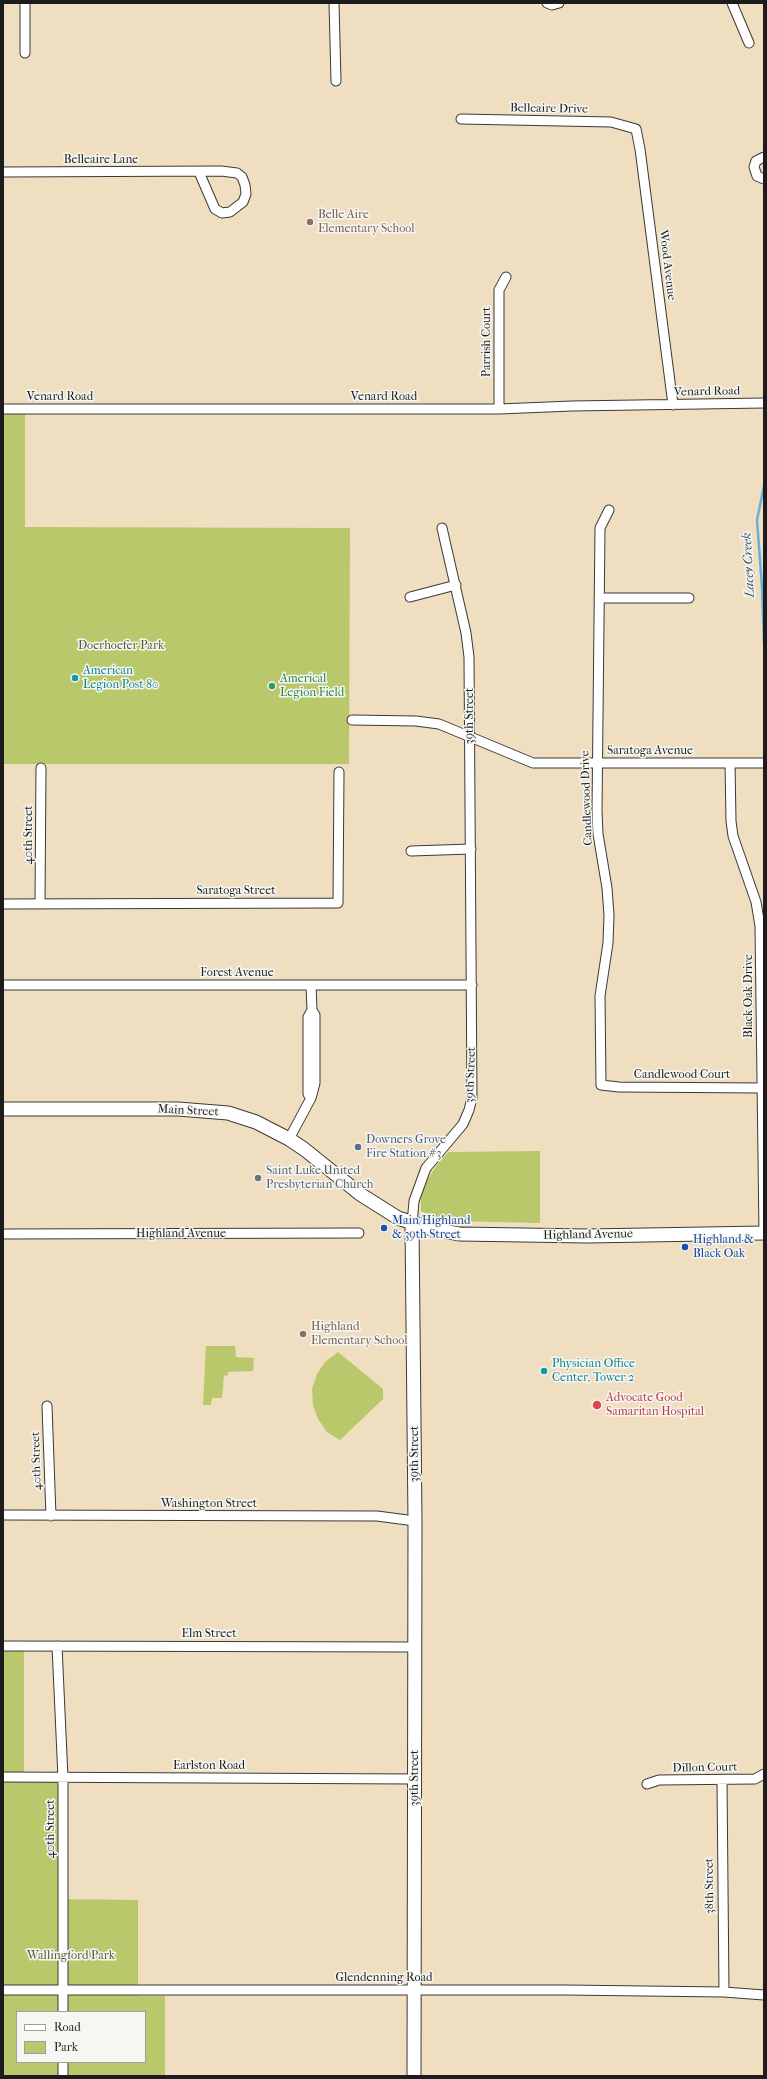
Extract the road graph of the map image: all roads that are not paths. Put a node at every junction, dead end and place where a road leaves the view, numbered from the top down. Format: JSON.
{"nodes":[{"id":1,"x":25,"y":3,"type":"edge"},
{"id":2,"x":334,"y":3,"type":"edge"},
{"id":3,"x":547,"y":3,"type":"edge"},
{"id":4,"x":559,"y":3,"type":"edge"},
{"id":5,"x":732,"y":3,"type":"edge"},
{"id":6,"x":749,"y":43,"type":"dead end"},
{"id":7,"x":25,"y":53,"type":"dead end"},
{"id":8,"x":336,"y":82,"type":"dead end"},
{"id":9,"x":461,"y":119,"type":"dead end"},
{"id":10,"x":636,"y":129,"type":"joint"},
{"id":11,"x":764,"y":157,"type":"edge"},
{"id":12,"x":3,"y":172,"type":"edge"},
{"id":13,"x":199,"y":172,"type":"junction"},
{"id":14,"x":764,"y":179,"type":"edge"},
{"id":15,"x":506,"y":277,"type":"dead end"},
{"id":16,"x":764,"y":403,"type":"edge"},
{"id":17,"x":673,"y":405,"type":"junction"},
{"id":18,"x":3,"y":409,"type":"edge"},
{"id":19,"x":499,"y":409,"type":"junction"},
{"id":20,"x":609,"y":510,"type":"dead end"},
{"id":21,"x":442,"y":528,"type":"dead end"},
{"id":22,"x":456,"y":585,"type":"junction"},
{"id":23,"x":410,"y":597,"type":"dead end"},
{"id":24,"x":599,"y":598,"type":"junction"},
{"id":25,"x":689,"y":598,"type":"dead end"},
{"id":26,"x":352,"y":720,"type":"dead end"},
{"id":27,"x":470,"y":737,"type":"junction"},
{"id":28,"x":598,"y":763,"type":"junction"},
{"id":29,"x":730,"y":763,"type":"junction"},
{"id":30,"x":764,"y":763,"type":"edge"},
{"id":31,"x":41,"y":768,"type":"dead end"},
{"id":32,"x":339,"y":772,"type":"dead end"},
{"id":33,"x":471,"y":849,"type":"junction"},
{"id":34,"x":411,"y":851,"type":"dead end"},
{"id":35,"x":40,"y":903,"type":"junction"},
{"id":36,"x":3,"y":904,"type":"edge"},
{"id":37,"x":3,"y":985,"type":"edge"},
{"id":38,"x":311,"y":985,"type":"junction"},
{"id":39,"x":472,"y":985,"type":"junction"},
{"id":40,"x":601,"y":1085,"type":"joint"},
{"id":41,"x":762,"y":1088,"type":"junction"},
{"id":42,"x":3,"y":1109,"type":"edge"},
{"id":43,"x":289,"y":1139,"type":"junction"},
{"id":44,"x":412,"y":1224,"type":"junction"},
{"id":45,"x":359,"y":1233,"type":"dead end"},
{"id":46,"x":764,"y":1233,"type":"edge"},
{"id":47,"x":3,"y":1234,"type":"edge"},
{"id":48,"x":47,"y":1406,"type":"dead end"},
{"id":49,"x":3,"y":1515,"type":"edge"},
{"id":50,"x":51,"y":1516,"type":"junction"},
{"id":51,"x":415,"y":1520,"type":"junction"},
{"id":52,"x":3,"y":1646,"type":"edge"},
{"id":53,"x":57,"y":1646,"type":"junction"},
{"id":54,"x":415,"y":1647,"type":"junction"},
{"id":55,"x":764,"y":1774,"type":"edge"},
{"id":56,"x":3,"y":1777,"type":"edge"},
{"id":57,"x":63,"y":1778,"type":"junction"},
{"id":58,"x":415,"y":1779,"type":"junction"},
{"id":59,"x":722,"y":1780,"type":"junction"},
{"id":60,"x":647,"y":1784,"type":"dead end"},
{"id":61,"x":3,"y":1990,"type":"edge"},
{"id":62,"x":63,"y":1990,"type":"junction"},
{"id":63,"x":414,"y":1990,"type":"junction"},
{"id":64,"x":724,"y":1992,"type":"junction"},
{"id":65,"x":764,"y":1995,"type":"edge"},
{"id":66,"x":63,"y":2011,"type":"edge"},
{"id":67,"x":63,"y":2063,"type":"edge"},
{"id":68,"x":63,"y":2076,"type":"edge"},
{"id":69,"x":414,"y":2076,"type":"edge"}],
"edges":[{"from":1,"to":7,"type":"street"},
{"from":2,"to":8,"type":"street"},
{"from":3,"to":4,"type":"street"},
{"from":5,"to":6,"type":"street"},
{"from":9,"to":10,"type":"street","name":"Belleaire Drive"},
{"from":10,"to":17,"type":"street","name":"Wood Avenue"},
{"from":11,"to":14,"type":"street"},
{"from":12,"to":13,"type":"street","name":"Belleaire Lane"},
{"from":13,"to":13,"type":"street","name":"Belleaire Lane"},
{"from":15,"to":19,"type":"street","name":"Parrish Court"},
{"from":16,"to":17,"type":"street","name":"Venard Road"},
{"from":17,"to":19,"type":"street","name":"Venard Road"},
{"from":18,"to":19,"type":"street","name":"Venard Road"},
{"from":20,"to":24,"type":"street","name":"Candlewood Drive"},
{"from":21,"to":22,"type":"street","name":"39th Street"},
{"from":22,"to":23,"type":"street"},
{"from":22,"to":27,"type":"street","name":"39th Street"},
{"from":24,"to":25,"type":"street"},
{"from":24,"to":28,"type":"street","name":"Candlewood Drive"},
{"from":26,"to":27,"type":"street","name":"Saratoga Avenue"},
{"from":27,"to":28,"type":"street","name":"Saratoga Avenue"},
{"from":27,"to":33,"type":"street","name":"39th Street"},
{"from":28,"to":29,"type":"street","name":"Saratoga Avenue"},
{"from":28,"to":40,"type":"street","name":"Candlewood Drive"},
{"from":29,"to":30,"type":"street","name":"Saratoga Avenue"},
{"from":29,"to":41,"type":"street","name":"Black Oak Drive"},
{"from":31,"to":35,"type":"street","name":"40th Street"},
{"from":32,"to":35,"type":"street","name":"Saratoga Street"},
{"from":33,"to":34,"type":"street"},
{"from":33,"to":39,"type":"street","name":"39th Street"},
{"from":35,"to":36,"type":"street","name":"Saratoga Street"},
{"from":37,"to":38,"type":"street","name":"Forest Avenue"},
{"from":38,"to":39,"type":"street","name":"Forest Avenue"},
{"from":38,"to":43,"type":"street"},
{"from":39,"to":44,"type":"street","name":"39th Street"},
{"from":40,"to":41,"type":"street","name":"Candlewood Court"},
{"from":41,"to":46,"type":"street","name":"Black Oak Drive"},
{"from":42,"to":43,"type":"street","name":"Main Street"},
{"from":43,"to":44,"type":"street","name":"Main Street"},
{"from":44,"to":46,"type":"street","name":"Highland Avenue"},
{"from":44,"to":51,"type":"street","name":"39th Street"},
{"from":45,"to":47,"type":"street","name":"Highland Avenue"},
{"from":48,"to":50,"type":"street","name":"40th Street"},
{"from":49,"to":50,"type":"street","name":"Washington Street"},
{"from":50,"to":51,"type":"street","name":"Washington Street"},
{"from":51,"to":54,"type":"street","name":"39th Street"},
{"from":52,"to":53,"type":"street","name":"Elm Street"},
{"from":53,"to":54,"type":"street","name":"Elm Street"},
{"from":53,"to":57,"type":"street","name":"40th Street"},
{"from":54,"to":58,"type":"street","name":"39th Street"},
{"from":55,"to":59,"type":"street","name":"Dillon Court"},
{"from":56,"to":57,"type":"street","name":"Earlston Road"},
{"from":57,"to":58,"type":"street","name":"Earlston Road"},
{"from":57,"to":62,"type":"street","name":"40th Street"},
{"from":58,"to":63,"type":"street","name":"39th Street"},
{"from":59,"to":60,"type":"street","name":"Dillon Court"},
{"from":59,"to":64,"type":"street","name":"38th Street"},
{"from":61,"to":62,"type":"street","name":"Glendenning Road"},
{"from":62,"to":63,"type":"street","name":"Glendenning Road"},
{"from":62,"to":66,"type":"street","name":"40th Street"},
{"from":63,"to":64,"type":"street","name":"Glendenning Road"},
{"from":63,"to":69,"type":"street","name":"39th Street"},
{"from":64,"to":65,"type":"street","name":"Glendenning Road"},
{"from":67,"to":68,"type":"street"}]}
